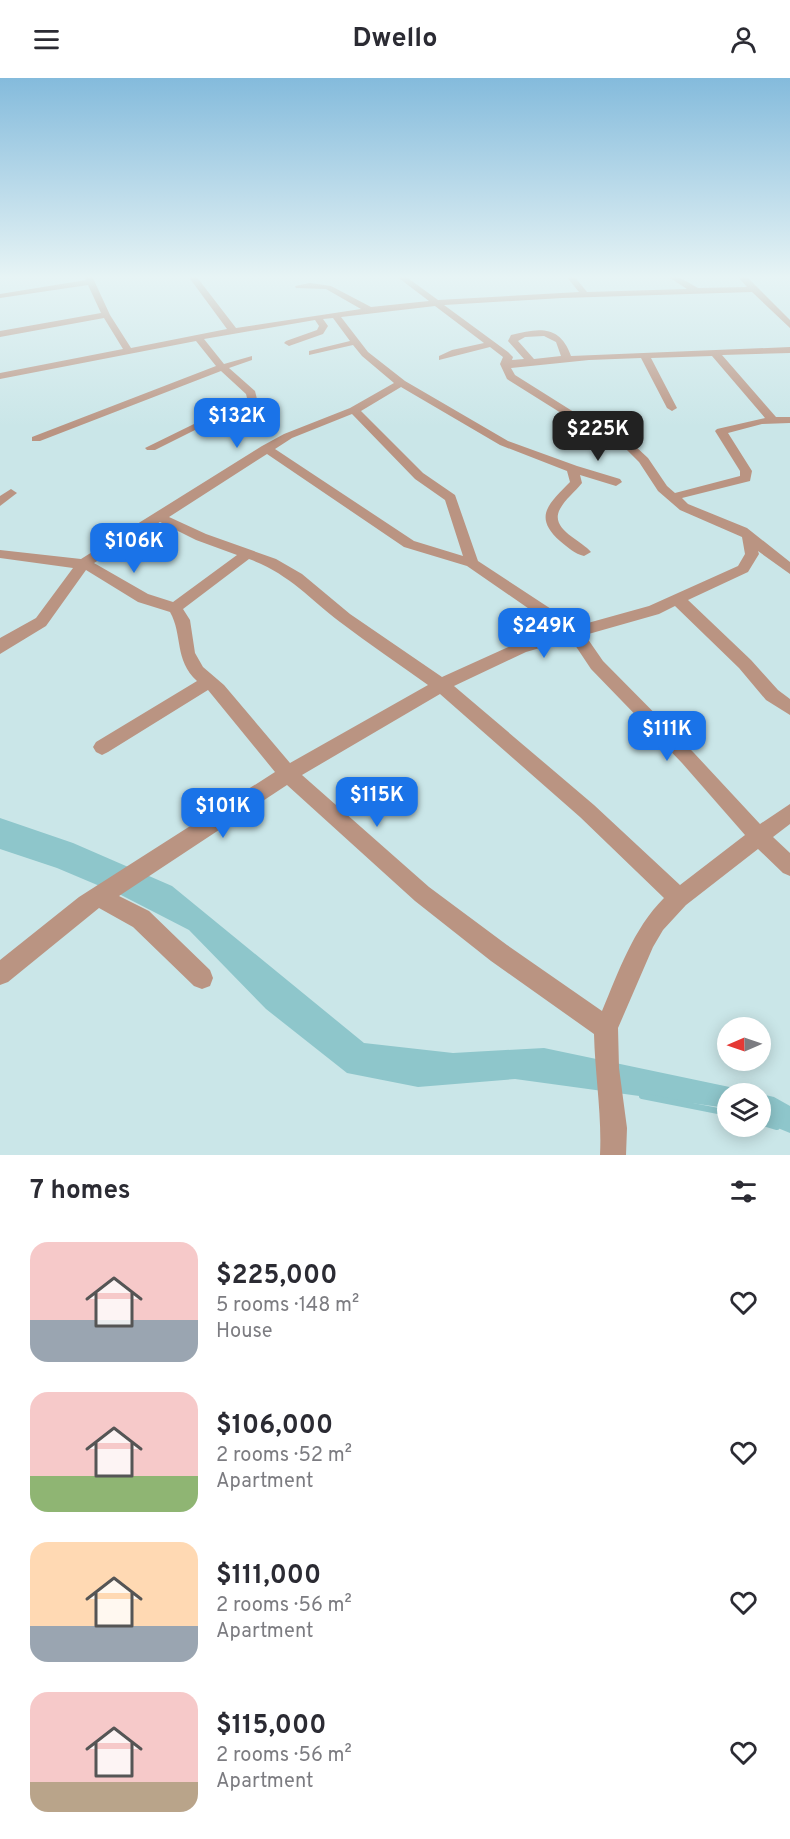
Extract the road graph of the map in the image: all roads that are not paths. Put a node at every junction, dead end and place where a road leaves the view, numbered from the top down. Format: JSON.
{"nodes":[{"id":1,"x":43,"y":326,"type":"edge"},
{"id":2,"x":113,"y":326,"type":"edge"},
{"id":3,"x":230,"y":326,"type":"edge"},
{"id":4,"x":268,"y":326,"type":"edge"},
{"id":5,"x":324,"y":326,"type":"edge"},
{"id":6,"x":343,"y":326,"type":"edge"},
{"id":7,"x":468,"y":326,"type":"edge"},
{"id":8,"x":234,"y":332,"type":"junction"},
{"id":9,"x":0,"y":334,"type":"edge"},
{"id":10,"x":199,"y":339,"type":"junction"},
{"id":11,"x":355,"y":342,"type":"junction"},
{"id":12,"x":289,"y":343,"type":"dead end"},
{"id":13,"x":492,"y":344,"type":"junction"},
{"id":14,"x":129,"y":352,"type":"junction"},
{"id":15,"x":788,"y":352,"type":"edge"},
{"id":16,"x":312,"y":353,"type":"dead end"},
{"id":17,"x":644,"y":354,"type":"junction"},
{"id":18,"x":716,"y":354,"type":"junction"},
{"id":19,"x":249,"y":358,"type":"dead end"},
{"id":20,"x":442,"y":358,"type":"dead end"},
{"id":21,"x":567,"y":359,"type":"junction"},
{"id":22,"x":532,"y":362,"type":"junction"},
{"id":23,"x":505,"y":364,"type":"junction"},
{"id":24,"x":222,"y":367,"type":"junction"},
{"id":25,"x":0,"y":376,"type":"edge"},
{"id":26,"x":401,"y":383,"type":"junction"},
{"id":27,"x":672,"y":408,"type":"dead end"},
{"id":28,"x":354,"y":410,"type":"junction"},
{"id":29,"x":773,"y":420,"type":"junction"},
{"id":30,"x":790,"y":420,"type":"edge"},
{"id":31,"x":36,"y":439,"type":"dead end"},
{"id":32,"x":151,"y":448,"type":"dead end"},
{"id":33,"x":266,"y":448,"type":"junction"},
{"id":34,"x":573,"y":470,"type":"junction"},
{"id":35,"x":616,"y":482,"type":"dead end"},
{"id":36,"x":11,"y":492,"type":"dead end"},
{"id":37,"x":672,"y":497,"type":"junction"},
{"id":38,"x":0,"y":502,"type":"edge"},
{"id":39,"x":160,"y":517,"type":"junction"},
{"id":40,"x":748,"y":536,"type":"junction"},
{"id":41,"x":790,"y":551,"type":"edge"},
{"id":42,"x":584,"y":552,"type":"dead end"},
{"id":43,"x":248,"y":553,"type":"junction"},
{"id":44,"x":0,"y":554,"type":"edge"},
{"id":45,"x":774,"y":556,"type":"junction"},
{"id":46,"x":472,"y":563,"type":"junction"},
{"id":47,"x":85,"y":564,"type":"junction"},
{"id":48,"x":790,"y":569,"type":"edge"},
{"id":49,"x":677,"y":599,"type":"junction"},
{"id":50,"x":175,"y":608,"type":"junction"},
{"id":51,"x":574,"y":632,"type":"junction"},
{"id":52,"x":0,"y":648,"type":"edge"},
{"id":53,"x":208,"y":682,"type":"junction"},
{"id":54,"x":441,"y":684,"type":"junction"},
{"id":55,"x":790,"y":708,"type":"edge"},
{"id":56,"x":102,"y":747,"type":"dead end"},
{"id":57,"x":288,"y":774,"type":"junction"},
{"id":58,"x":790,"y":813,"type":"edge"},
{"id":59,"x":760,"y":838,"type":"junction"},
{"id":60,"x":790,"y":866,"type":"edge"},
{"id":61,"x":105,"y":893,"type":"junction"},
{"id":62,"x":679,"y":898,"type":"junction"},
{"id":63,"x":0,"y":974,"type":"edge"},
{"id":64,"x":202,"y":978,"type":"dead end"},
{"id":65,"x":606,"y":1028,"type":"junction"},
{"id":66,"x":613,"y":1155,"type":"edge"}],
"edges":[{"from":1,"to":9,"type":"street"},
{"from":2,"to":14,"type":"street"},
{"from":3,"to":8,"type":"street"},
{"from":4,"to":8,"type":"street"},
{"from":5,"to":12,"type":"street"},
{"from":6,"to":11,"type":"street"},
{"from":7,"to":13,"type":"street"},
{"from":8,"to":10,"type":"street"},
{"from":10,"to":14,"type":"street"},
{"from":10,"to":24,"type":"street"},
{"from":11,"to":16,"type":"street"},
{"from":11,"to":26,"type":"street"},
{"from":13,"to":20,"type":"street"},
{"from":13,"to":23,"type":"street"},
{"from":14,"to":25,"type":"street"},
{"from":15,"to":18,"type":"street"},
{"from":17,"to":18,"type":"street"},
{"from":17,"to":21,"type":"street"},
{"from":17,"to":27,"type":"street"},
{"from":18,"to":29,"type":"street"},
{"from":19,"to":24,"type":"street"},
{"from":21,"to":22,"type":"street"},
{"from":21,"to":22,"type":"street"},
{"from":22,"to":23,"type":"street"},
{"from":23,"to":37,"type":"street"},
{"from":24,"to":31,"type":"street"},
{"from":24,"to":32,"type":"street"},
{"from":26,"to":28,"type":"street"},
{"from":26,"to":34,"type":"street"},
{"from":28,"to":33,"type":"street"},
{"from":28,"to":46,"type":"street"},
{"from":29,"to":30,"type":"street"},
{"from":29,"to":37,"type":"street"},
{"from":33,"to":39,"type":"street"},
{"from":33,"to":46,"type":"street"},
{"from":34,"to":35,"type":"street"},
{"from":34,"to":42,"type":"street"},
{"from":36,"to":38,"type":"street"},
{"from":37,"to":40,"type":"street"},
{"from":39,"to":43,"type":"street"},
{"from":39,"to":47,"type":"street"},
{"from":40,"to":45,"type":"street"},
{"from":40,"to":49,"type":"street"},
{"from":41,"to":45,"type":"street"},
{"from":43,"to":50,"type":"street"},
{"from":43,"to":54,"type":"street"},
{"from":44,"to":47,"type":"street"},
{"from":45,"to":48,"type":"street"},
{"from":46,"to":51,"type":"street"},
{"from":47,"to":50,"type":"street"},
{"from":47,"to":52,"type":"street"},
{"from":49,"to":51,"type":"street"},
{"from":49,"to":55,"type":"street"},
{"from":50,"to":53,"type":"street"},
{"from":51,"to":54,"type":"street"},
{"from":51,"to":59,"type":"street"},
{"from":53,"to":56,"type":"street"},
{"from":53,"to":57,"type":"street"},
{"from":54,"to":57,"type":"street"},
{"from":54,"to":62,"type":"street"},
{"from":57,"to":61,"type":"street"},
{"from":57,"to":65,"type":"street"},
{"from":58,"to":59,"type":"street"},
{"from":59,"to":60,"type":"street"},
{"from":59,"to":62,"type":"street"},
{"from":61,"to":63,"type":"street"},
{"from":61,"to":64,"type":"street"},
{"from":62,"to":65,"type":"street"},
{"from":65,"to":66,"type":"street"}]}
